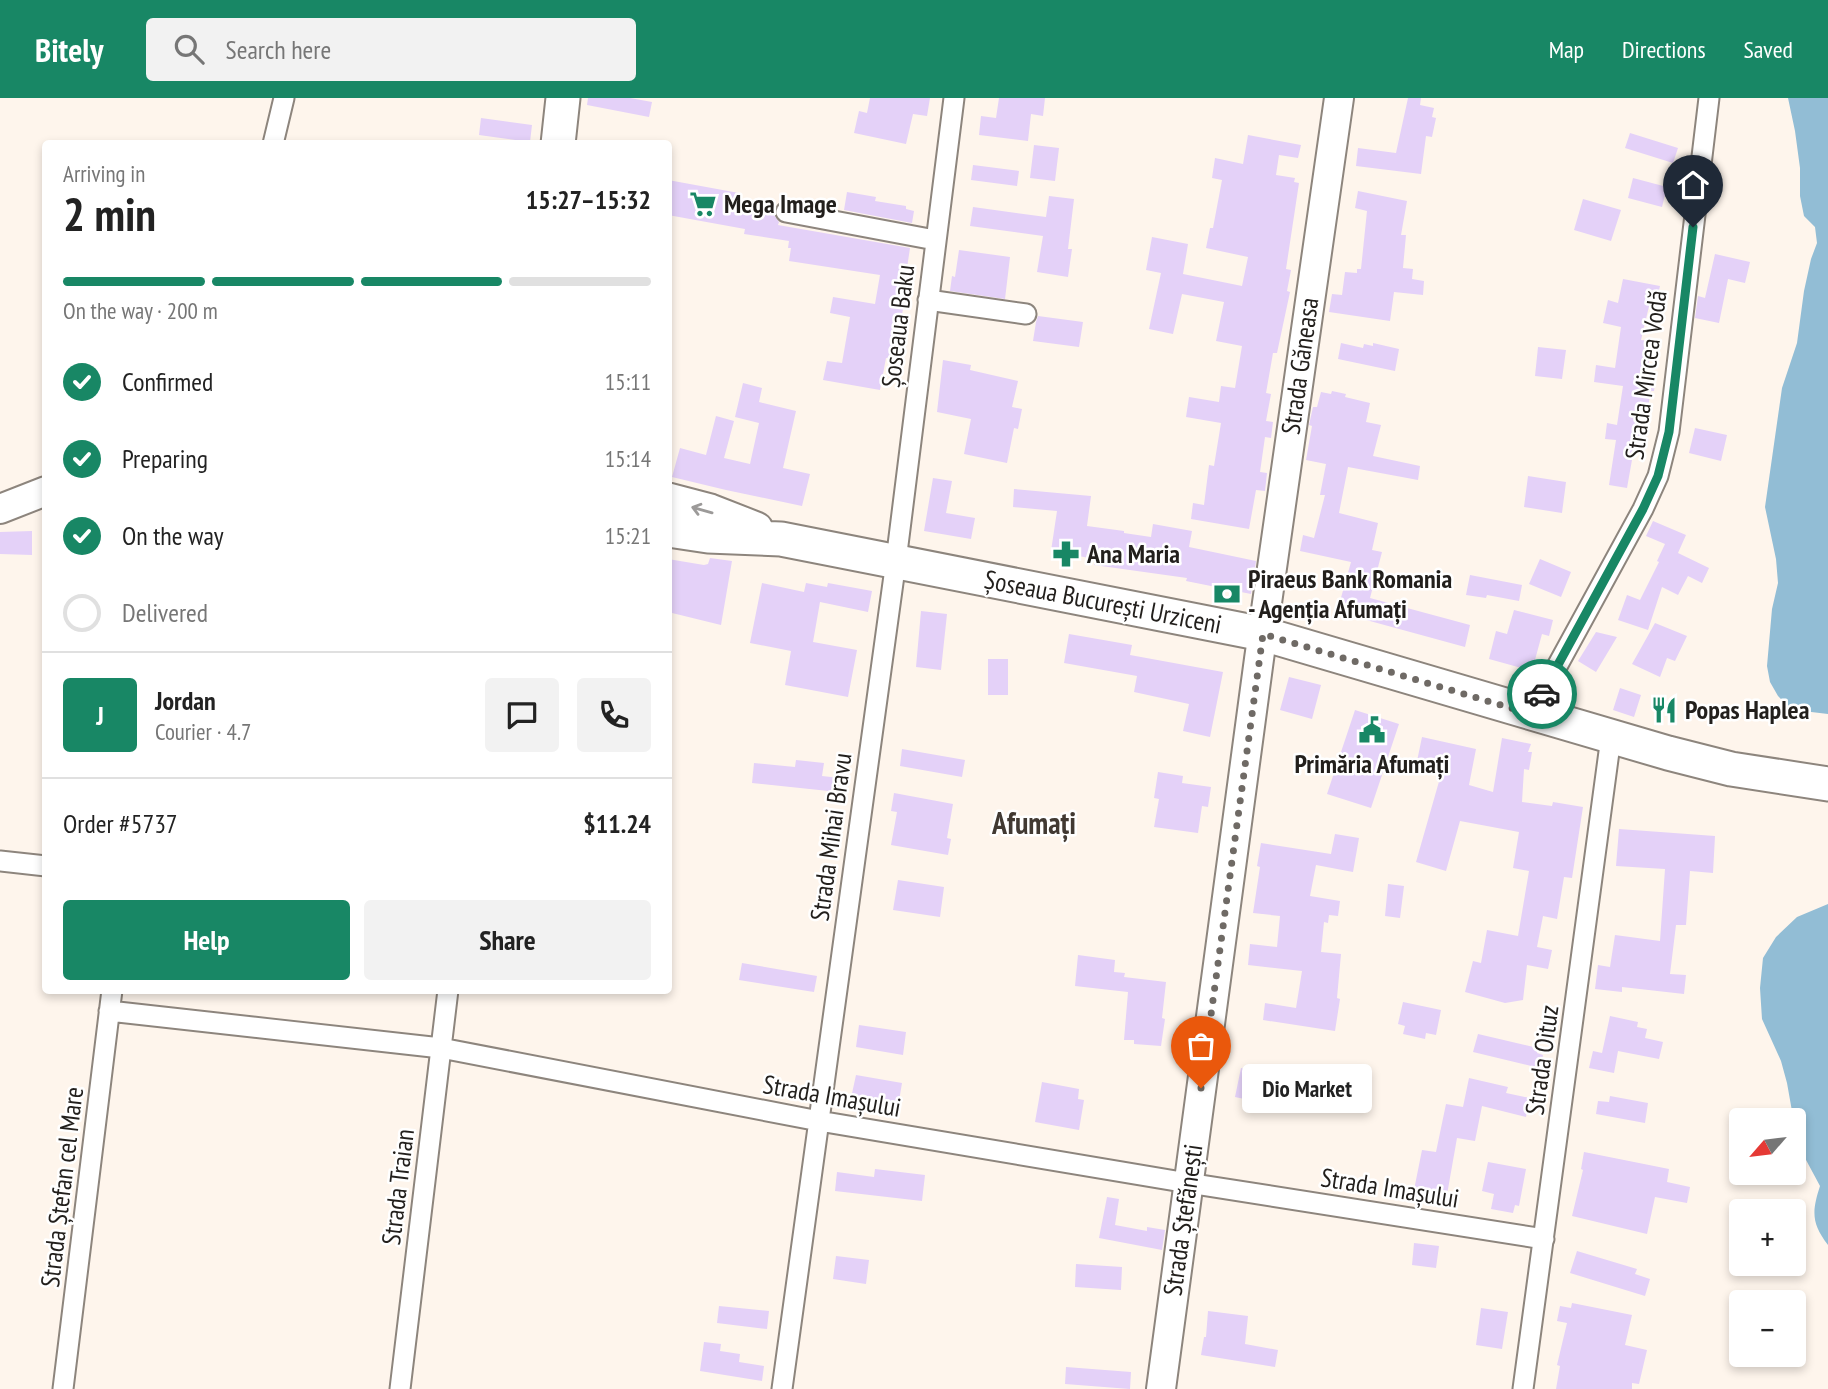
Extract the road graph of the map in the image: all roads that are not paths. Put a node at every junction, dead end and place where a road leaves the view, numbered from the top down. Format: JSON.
{"nodes":[{"id":1,"x":284,"y":98,"type":"edge"},
{"id":2,"x":563,"y":98,"type":"edge"},
{"id":3,"x":954,"y":98,"type":"edge"},
{"id":4,"x":1339,"y":98,"type":"edge"},
{"id":5,"x":1709,"y":98,"type":"edge"},
{"id":6,"x":274,"y":140,"type":"edge"},
{"id":7,"x":558,"y":140,"type":"edge"},
{"id":8,"x":786,"y":212,"type":"dead end"},
{"id":9,"x":935,"y":240,"type":"junction"},
{"id":10,"x":928,"y":300,"type":"junction"},
{"id":11,"x":1026,"y":314,"type":"dead end"},
{"id":12,"x":42,"y":493,"type":"edge"},
{"id":13,"x":672,"y":501,"type":"edge"},
{"id":14,"x":0,"y":509,"type":"edge"},
{"id":15,"x":672,"y":531,"type":"edge"},
{"id":16,"x":781,"y":539,"type":"junction"},
{"id":17,"x":896,"y":561,"type":"junction"},
{"id":18,"x":1263,"y":634,"type":"junction"},
{"id":19,"x":1531,"y":714,"type":"junction"},
{"id":20,"x":1611,"y":737,"type":"junction"},
{"id":21,"x":1828,"y":784,"type":"edge"},
{"id":22,"x":0,"y":861,"type":"edge"},
{"id":23,"x":42,"y":866,"type":"edge"},
{"id":24,"x":111,"y":994,"type":"edge"},
{"id":25,"x":448,"y":994,"type":"edge"},
{"id":26,"x":109,"y":1011,"type":"junction"},
{"id":27,"x":441,"y":1048,"type":"junction"},
{"id":28,"x":819,"y":1121,"type":"junction"},
{"id":29,"x":1188,"y":1183,"type":"junction"},
{"id":30,"x":1544,"y":1239,"type":"junction"},
{"id":31,"x":63,"y":1389,"type":"edge"},
{"id":32,"x":400,"y":1389,"type":"edge"},
{"id":33,"x":782,"y":1389,"type":"edge"},
{"id":34,"x":1161,"y":1389,"type":"edge"},
{"id":35,"x":1523,"y":1389,"type":"edge"}],
"edges":[{"from":1,"to":6,"type":"street"},
{"from":2,"to":7,"type":"highway"},
{"from":3,"to":9,"type":"street","name":"Șoseaua Baku"},
{"from":4,"to":18,"type":"main road","name":"Strada Găneasa"},
{"from":5,"to":19,"type":"street","name":"Strada Mircea Vodă"},
{"from":8,"to":9,"type":"street"},
{"from":9,"to":10,"type":"street","name":"Șoseaua Baku"},
{"from":10,"to":11,"type":"street"},
{"from":10,"to":17,"type":"street","name":"Șoseaua Baku"},
{"from":12,"to":14,"type":"main road"},
{"from":16,"to":13,"type":"highway","name":"Șoseaua București Urziceni","one_way":true},
{"from":15,"to":16,"type":"highway","name":"Șoseaua București Urziceni"},
{"from":16,"to":17,"type":"highway","name":"Șoseaua București Urziceni"},
{"from":17,"to":18,"type":"highway","name":"Șoseaua București Urziceni"},
{"from":17,"to":28,"type":"street","name":"Strada Mihai Bravu"},
{"from":18,"to":19,"type":"highway","name":"Șoseaua București Urziceni"},
{"from":18,"to":29,"type":"main road","name":"Strada Ștefănești"},
{"from":19,"to":20,"type":"highway","name":"Șoseaua București Urziceni"},
{"from":20,"to":21,"type":"highway","name":"Șoseaua București Urziceni"},
{"from":20,"to":30,"type":"street","name":"Strada Oituz"},
{"from":22,"to":23,"type":"street"},
{"from":24,"to":26,"type":"street","name":"Strada Ștefan cel Mare"},
{"from":25,"to":27,"type":"street","name":"Strada Traian"},
{"from":26,"to":27,"type":"street","name":"Strada Imașului"},
{"from":26,"to":31,"type":"street","name":"Strada Ștefan cel Mare"},
{"from":27,"to":28,"type":"street","name":"Strada Imașului"},
{"from":27,"to":32,"type":"street","name":"Strada Traian"},
{"from":28,"to":29,"type":"street","name":"Strada Imașului"},
{"from":28,"to":33,"type":"street","name":"Strada Mihai Bravu"},
{"from":29,"to":30,"type":"street","name":"Strada Imașului"},
{"from":29,"to":34,"type":"main road","name":"Strada Ștefănești"},
{"from":30,"to":35,"type":"street","name":"Strada Oituz"}]}
